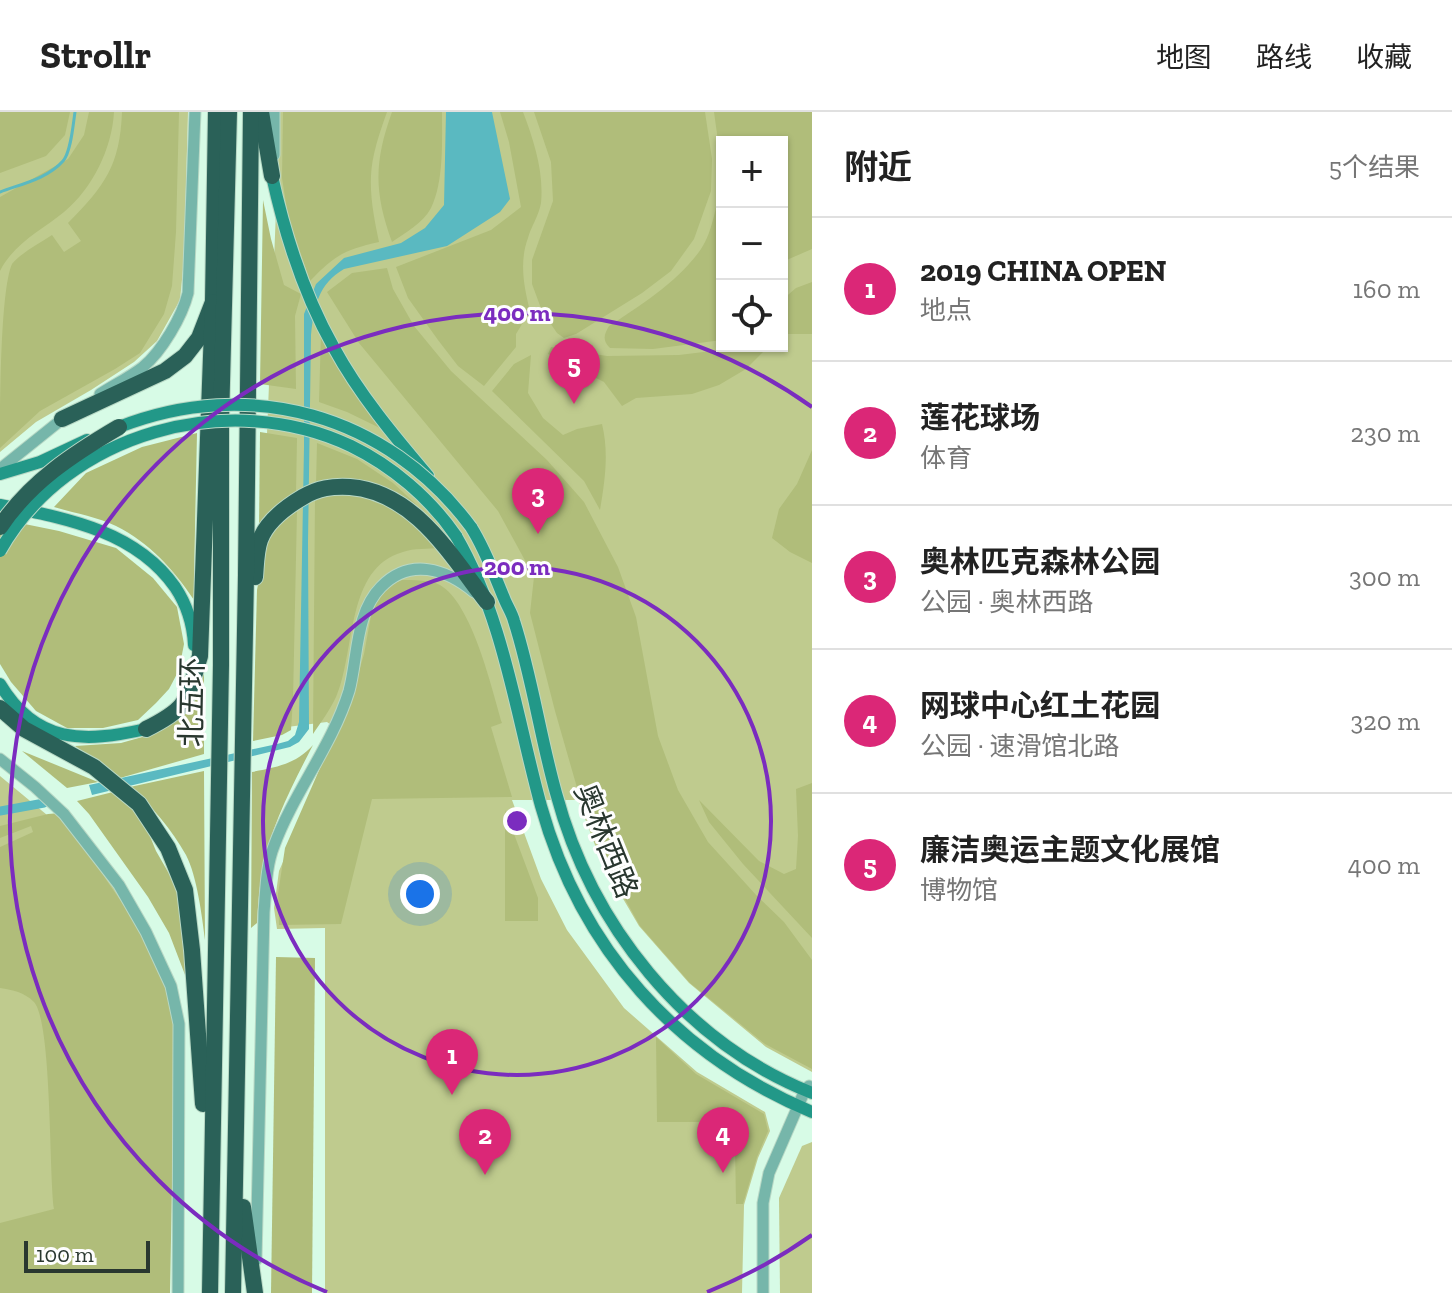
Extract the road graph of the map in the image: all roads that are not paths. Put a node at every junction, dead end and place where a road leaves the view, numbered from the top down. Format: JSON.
{"nodes":[{"id":1,"x":195,"y":112,"type":"edge"},
{"id":2,"x":216,"y":112,"type":"edge"},
{"id":3,"x":229,"y":112,"type":"edge"},
{"id":4,"x":251,"y":112,"type":"edge"},
{"id":5,"x":261,"y":112,"type":"edge"},
{"id":6,"x":274,"y":112,"type":"edge"},
{"id":7,"x":272,"y":176,"type":"junction"},
{"id":8,"x":213,"y":302,"type":"junction"},
{"id":9,"x":62,"y":419,"type":"junction"},
{"id":10,"x":119,"y":427,"type":"junction"},
{"id":11,"x":0,"y":472,"type":"edge"},
{"id":12,"x":0,"y":505,"type":"edge"},
{"id":13,"x":454,"y":505,"type":"junction"},
{"id":14,"x":0,"y":527,"type":"edge"},
{"id":15,"x":0,"y":551,"type":"edge"},
{"id":16,"x":487,"y":602,"type":"junction"},
{"id":17,"x":245,"y":648,"type":"junction"},
{"id":18,"x":0,"y":684,"type":"edge"},
{"id":19,"x":0,"y":708,"type":"edge"},
{"id":20,"x":146,"y":729,"type":"junction"},
{"id":21,"x":0,"y":759,"type":"edge"},
{"id":22,"x":809,"y":1090,"type":"edge"},
{"id":23,"x":797,"y":1106,"type":"junction"},
{"id":24,"x":812,"y":1112,"type":"edge"},
{"id":25,"x":236,"y":1163,"type":"junction"},
{"id":26,"x":211,"y":1201,"type":"junction"},
{"id":27,"x":178,"y":1293,"type":"edge"},
{"id":28,"x":210,"y":1293,"type":"edge"},
{"id":29,"x":233,"y":1293,"type":"edge"},
{"id":30,"x":255,"y":1293,"type":"edge"},
{"id":31,"x":763,"y":1293,"type":"edge"}],
"edges":[{"from":1,"to":9,"type":"street"},
{"from":2,"to":8,"type":"highway"},
{"from":3,"to":26,"type":"highway","name":"北五环"},
{"from":4,"to":17,"type":"highway","name":"北五环"},
{"from":5,"to":7,"type":"highway"},
{"from":6,"to":7,"type":"street"},
{"from":7,"to":13,"type":"main road","bridge":true},
{"from":8,"to":9,"type":"highway"},
{"from":8,"to":20,"type":"highway"},
{"from":9,"to":11,"type":"street"},
{"from":10,"to":11,"type":"main road","bridge":true},
{"from":10,"to":13,"type":"main road","bridge":true},
{"from":10,"to":14,"type":"highway","bridge":true},
{"from":12,"to":20,"type":"main road"},
{"from":13,"to":22,"type":"main road","name":"奥林西路","bridge":true},
{"from":15,"to":16,"type":"main road","name":"奥林西路","bridge":true},
{"from":16,"to":17,"type":"highway"},
{"from":16,"to":23,"type":"main road","name":"奥林西路"},
{"from":16,"to":30,"type":"street"},
{"from":17,"to":25,"type":"highway","name":"北五环"},
{"from":18,"to":20,"type":"main road"},
{"from":19,"to":26,"type":"highway"},
{"from":21,"to":27,"type":"street"},
{"from":22,"to":23,"type":"street"},
{"from":23,"to":24,"type":"main road","name":"奥林西路"},
{"from":23,"to":31,"type":"street"},
{"from":25,"to":29,"type":"highway","name":"北五环"},
{"from":25,"to":30,"type":"highway"},
{"from":26,"to":28,"type":"highway","name":"北五环"}]}
